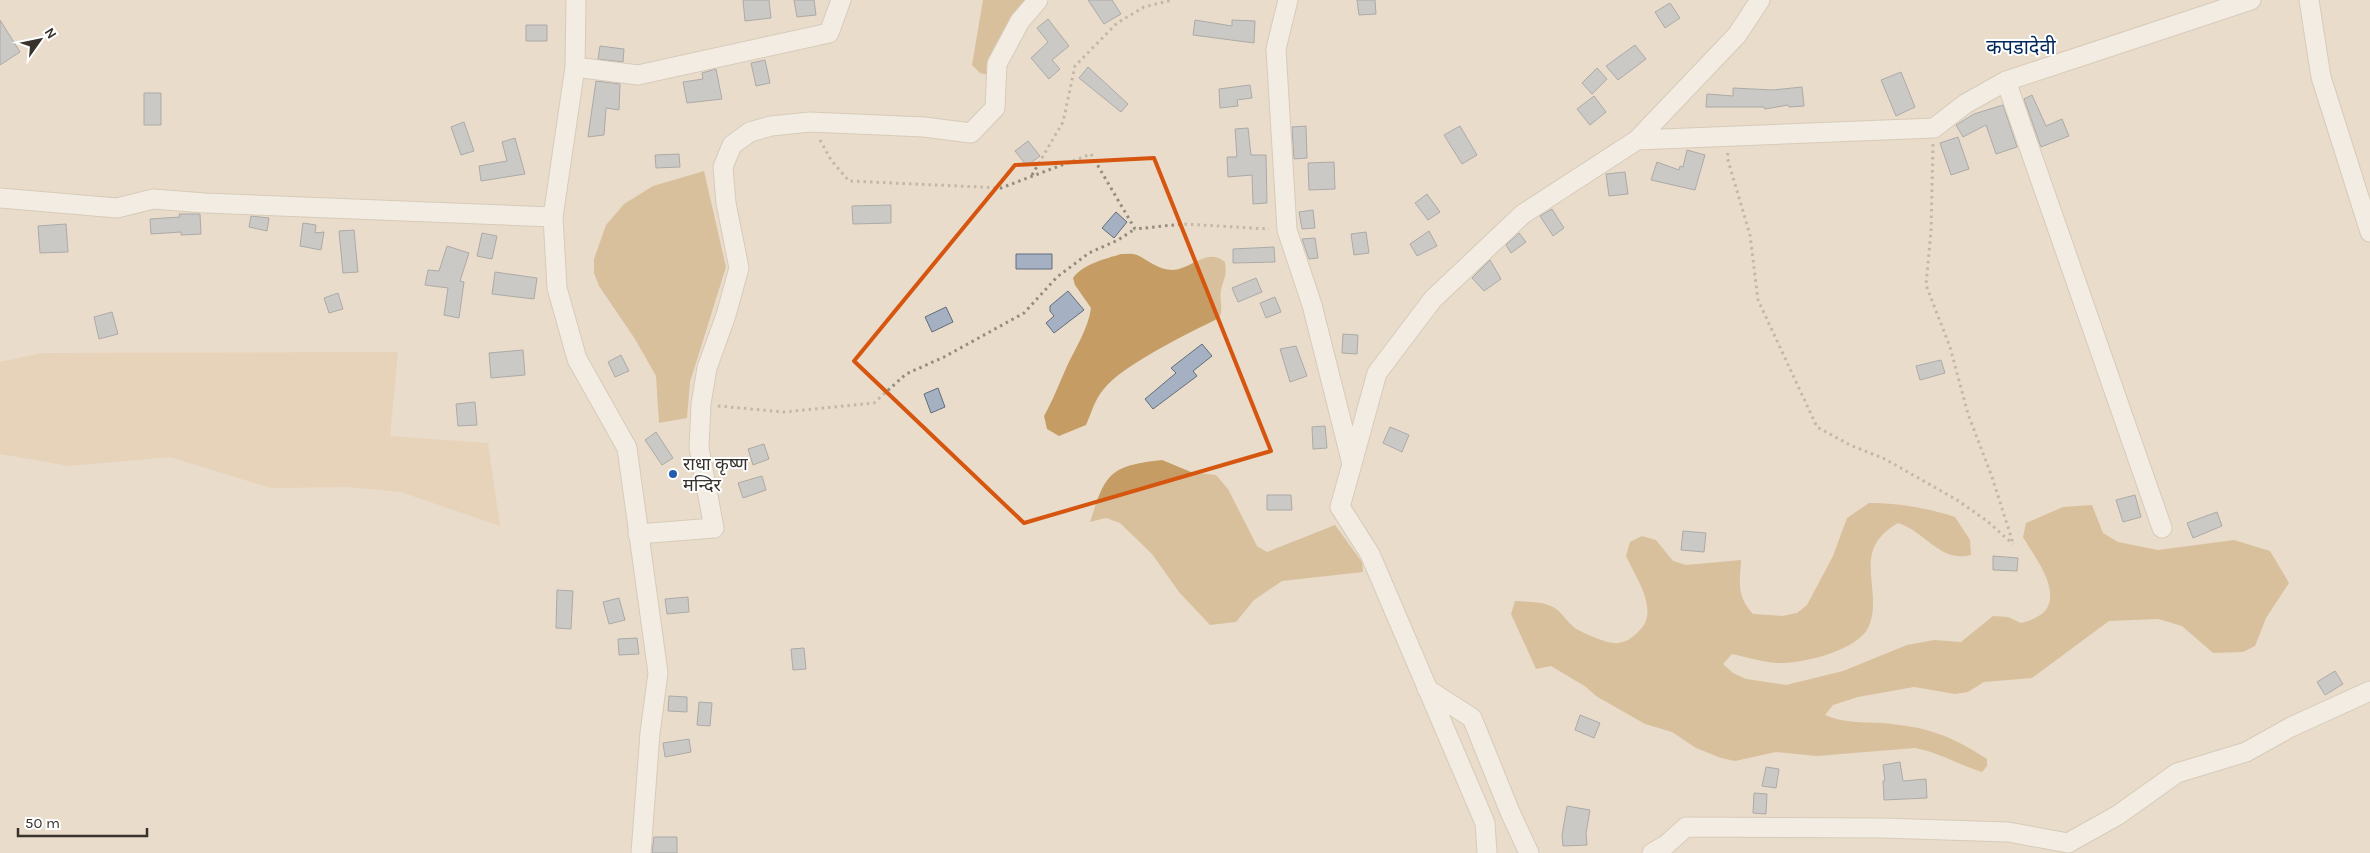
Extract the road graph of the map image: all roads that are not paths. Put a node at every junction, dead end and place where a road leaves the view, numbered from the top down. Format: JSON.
{"nodes":[{"id":1,"x":576,"y":0,"type":"edge"},
{"id":2,"x":842,"y":0,"type":"edge"},
{"id":3,"x":1038,"y":0,"type":"edge"},
{"id":4,"x":1288,"y":0,"type":"edge"},
{"id":5,"x":1760,"y":0,"type":"edge"},
{"id":6,"x":2251,"y":0,"type":"edge"},
{"id":7,"x":2309,"y":0,"type":"edge"},
{"id":8,"x":575,"y":67,"type":"junction"},
{"id":9,"x":2006,"y":81,"type":"junction"},
{"id":10,"x":1637,"y":140,"type":"junction"},
{"id":11,"x":0,"y":198,"type":"edge"},
{"id":12,"x":553,"y":218,"type":"junction"},
{"id":13,"x":2370,"y":232,"type":"edge"},
{"id":14,"x":1352,"y":464,"type":"junction"},
{"id":15,"x":2162,"y":528,"type":"dead end"},
{"id":16,"x":638,"y":534,"type":"junction"},
{"id":17,"x":1427,"y":689,"type":"junction"},
{"id":18,"x":2370,"y":691,"type":"edge"},
{"id":19,"x":641,"y":853,"type":"edge"},
{"id":20,"x":1486,"y":853,"type":"edge"},
{"id":21,"x":1529,"y":853,"type":"edge"},
{"id":22,"x":1652,"y":853,"type":"edge"}],
"edges":[{"from":1,"to":8,"type":"street"},
{"from":2,"to":8,"type":"street"},
{"from":3,"to":16,"type":"street"},
{"from":4,"to":14,"type":"street"},
{"from":5,"to":10,"type":"street"},
{"from":6,"to":9,"type":"street"},
{"from":7,"to":13,"type":"street"},
{"from":8,"to":12,"type":"street"},
{"from":9,"to":10,"type":"street"},
{"from":9,"to":15,"type":"street"},
{"from":10,"to":14,"type":"street"},
{"from":11,"to":12,"type":"street"},
{"from":12,"to":16,"type":"street"},
{"from":14,"to":17,"type":"street"},
{"from":16,"to":19,"type":"street"},
{"from":17,"to":20,"type":"street"},
{"from":17,"to":21,"type":"street"},
{"from":18,"to":22,"type":"street"}]}
